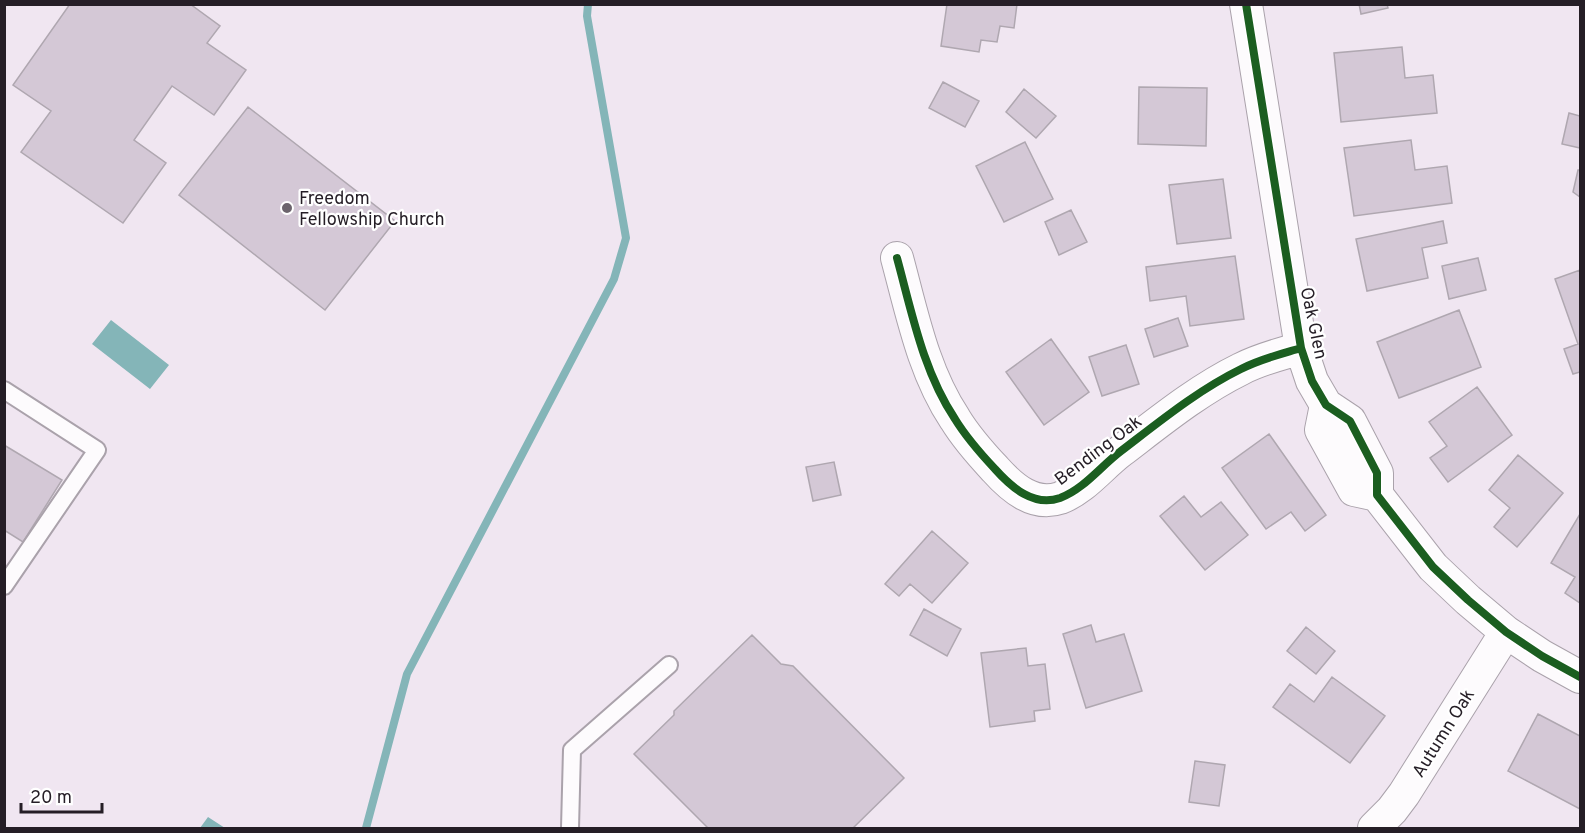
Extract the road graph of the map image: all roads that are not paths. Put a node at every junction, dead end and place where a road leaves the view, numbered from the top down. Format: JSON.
{"nodes":[{"id":1,"x":1246,"y":4,"type":"edge"},
{"id":2,"x":897,"y":258,"type":"dead end"},
{"id":3,"x":1301,"y":348,"type":"junction"},
{"id":4,"x":4,"y":390,"type":"edge"},
{"id":5,"x":4,"y":586,"type":"edge"},
{"id":6,"x":1506,"y":632,"type":"junction"},
{"id":7,"x":669,"y":665,"type":"dead end"},
{"id":8,"x":1581,"y":677,"type":"edge"},
{"id":9,"x":570,"y":828,"type":"edge"},
{"id":10,"x":1374,"y":828,"type":"edge"}],
"edges":[{"from":1,"to":3,"type":"street","name":"Oak Glen"},
{"from":2,"to":3,"type":"street","name":"Bending Oak"},
{"from":3,"to":6,"type":"street","name":"Oak Glen"},
{"from":4,"to":5,"type":"lane"},
{"from":6,"to":8,"type":"street","name":"Oak Glen"},
{"from":6,"to":10,"type":"street","name":"Autumn Oak"},
{"from":7,"to":9,"type":"lane"}]}
